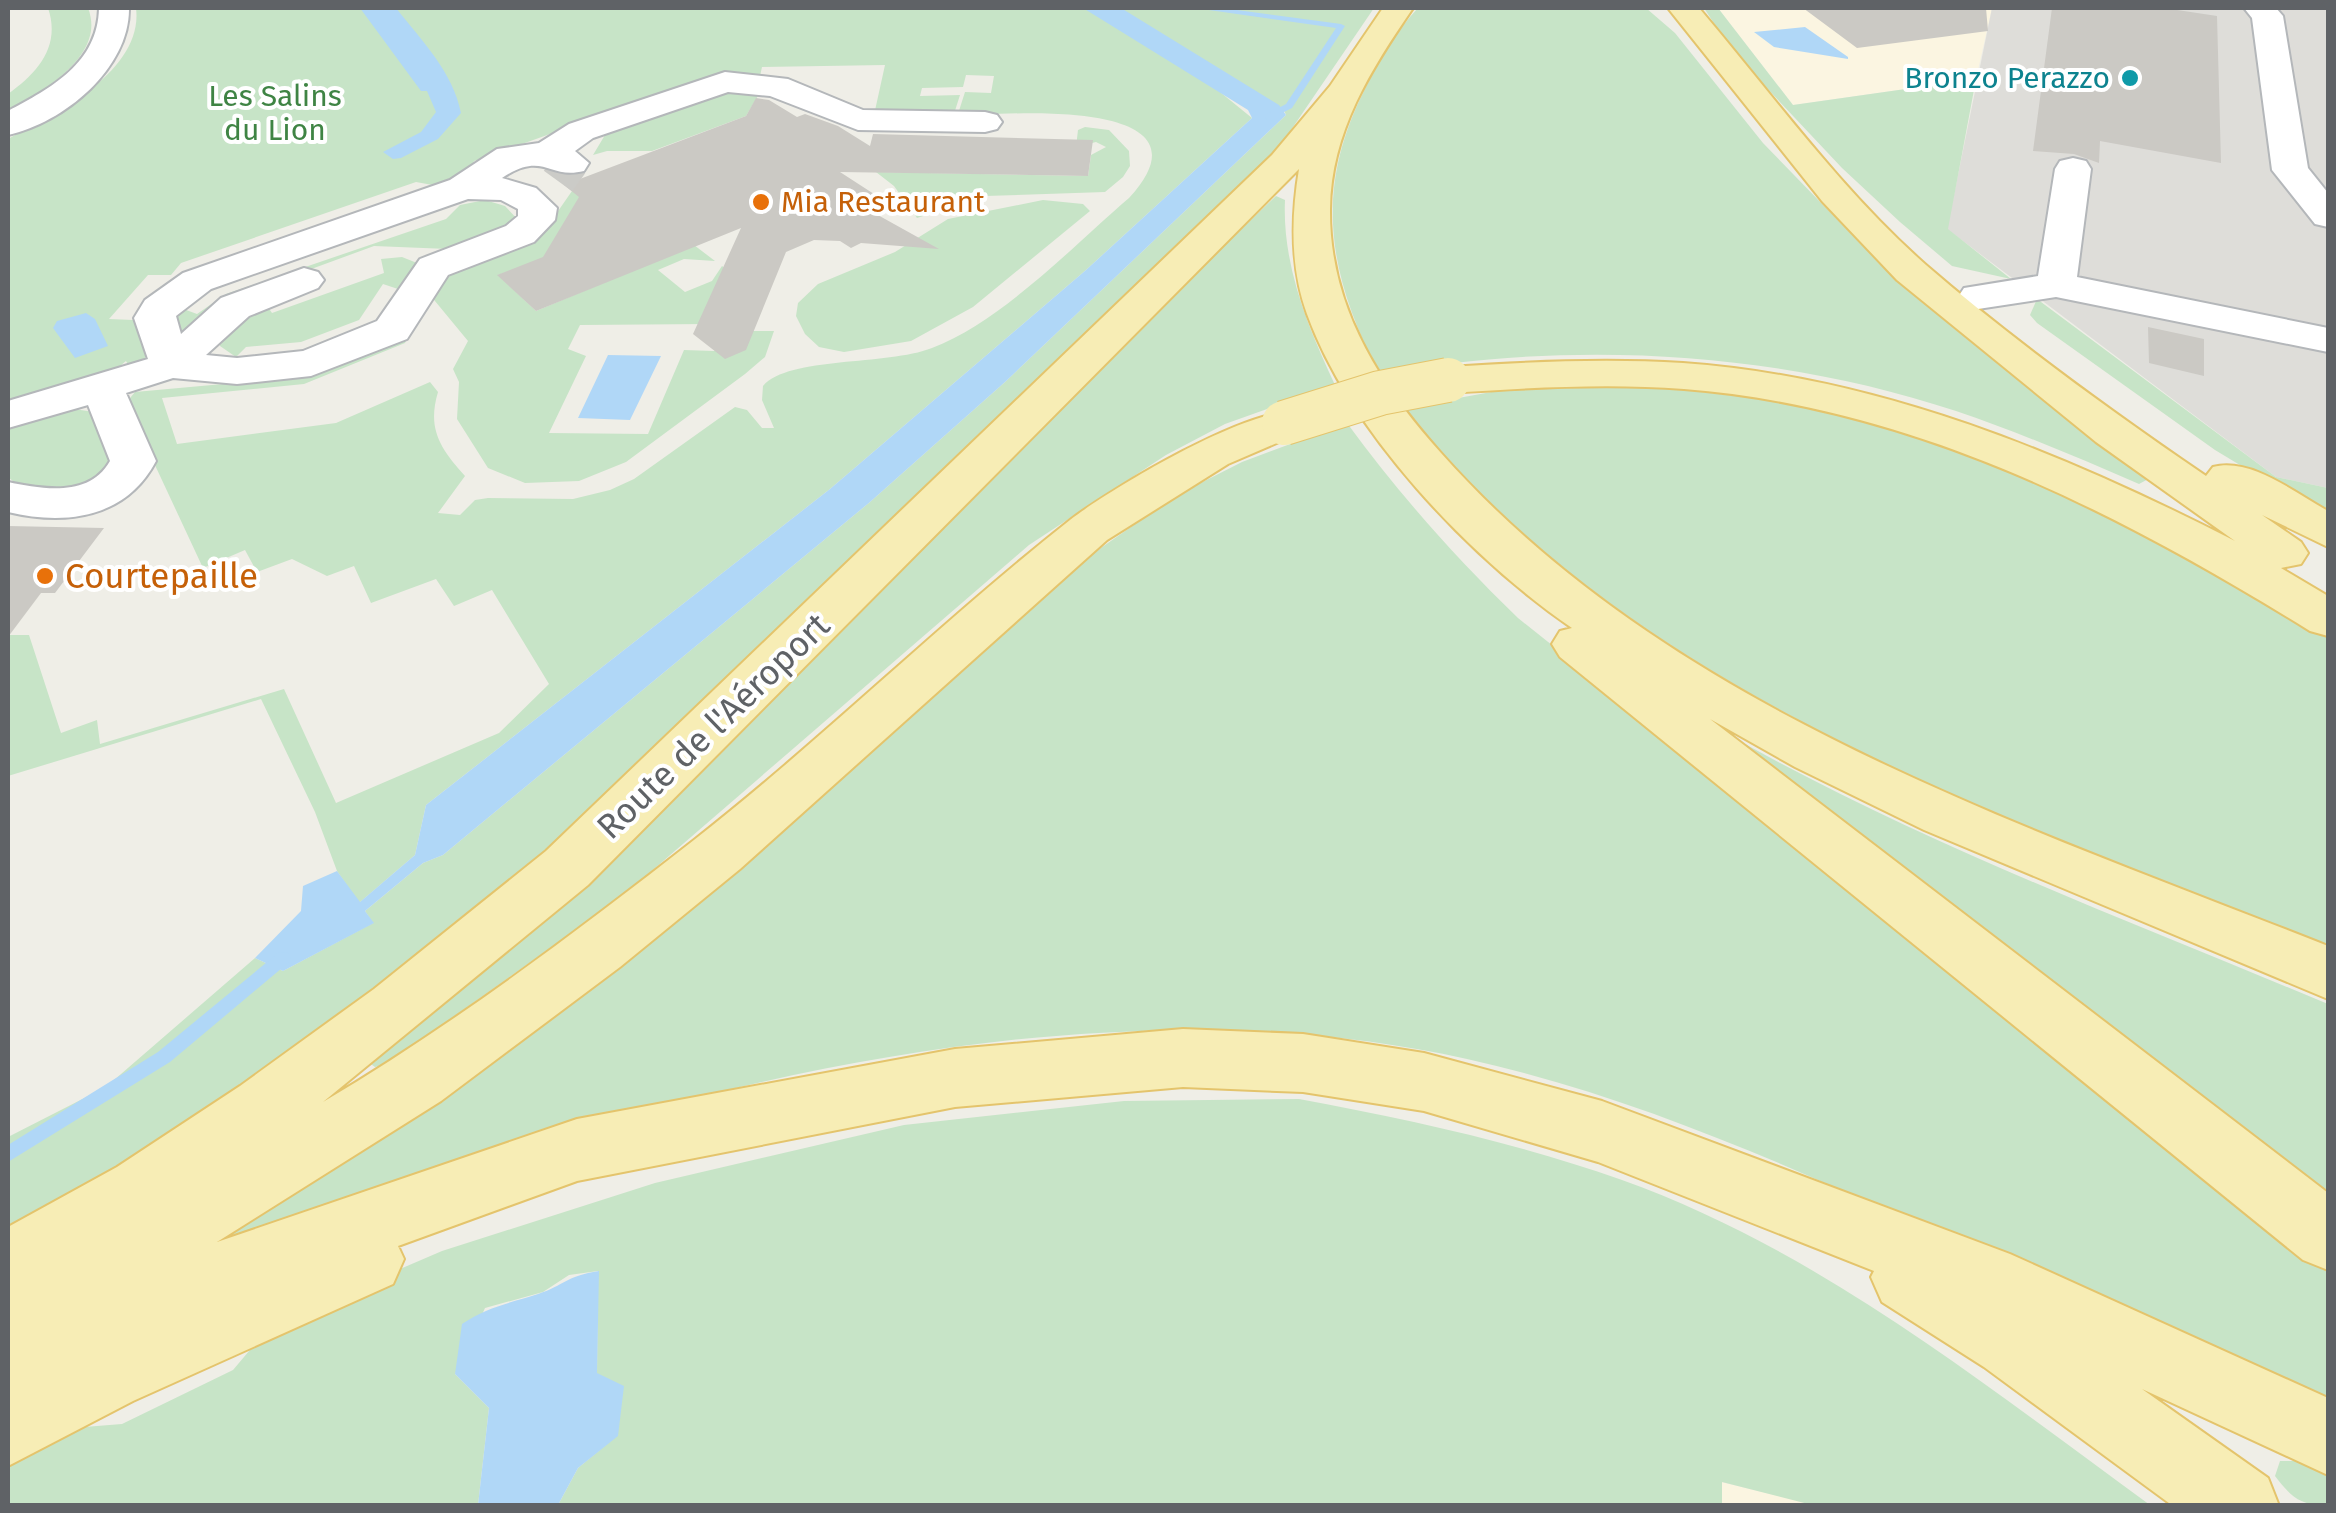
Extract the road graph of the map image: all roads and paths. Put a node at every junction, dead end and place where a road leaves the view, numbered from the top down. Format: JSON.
{"nodes":[{"id":1,"x":114,"y":8,"type":"edge"},
{"id":2,"x":1398,"y":8,"type":"edge"},
{"id":3,"x":1683,"y":8,"type":"edge"},
{"id":4,"x":2259,"y":8,"type":"edge"},
{"id":5,"x":1340,"y":94,"type":"junction"},
{"id":6,"x":985,"y":122,"type":"dead end"},
{"id":7,"x":8,"y":126,"type":"edge"},
{"id":8,"x":1801,"y":152,"type":"junction"},
{"id":9,"x":2073,"y":169,"type":"dead end"},
{"id":10,"x":554,"y":176,"type":"junction"},
{"id":11,"x":463,"y":188,"type":"junction"},
{"id":12,"x":2328,"y":216,"type":"edge"},
{"id":13,"x":434,"y":267,"type":"junction"},
{"id":14,"x":2056,"y":284,"type":"junction"},
{"id":15,"x":1978,"y":297,"type":"junction"},
{"id":16,"x":2328,"y":340,"type":"edge"},
{"id":17,"x":136,"y":377,"type":"junction"},
{"id":18,"x":8,"y":415,"type":"edge"},
{"id":19,"x":1416,"y":463,"type":"junction"},
{"id":20,"x":8,"y":497,"type":"edge"},
{"id":21,"x":2328,"y":531,"type":"edge"},
{"id":22,"x":2328,"y":584,"type":"edge"},
{"id":23,"x":2328,"y":619,"type":"edge"},
{"id":24,"x":2328,"y":972,"type":"edge"},
{"id":25,"x":790,"y":1109,"type":"junction"},
{"id":26,"x":1752,"y":1190,"type":"junction"},
{"id":27,"x":2328,"y":1236,"type":"edge"},
{"id":28,"x":8,"y":1263,"type":"edge"},
{"id":29,"x":8,"y":1298,"type":"edge"},
{"id":30,"x":8,"y":1350,"type":"edge"},
{"id":31,"x":8,"y":1428,"type":"edge"},
{"id":32,"x":2328,"y":1437,"type":"edge"},
{"id":33,"x":2240,"y":1506,"type":"edge"}],
"edges":[{"from":1,"to":7,"type":"street"},
{"from":2,"to":5,"type":"main road"},
{"from":3,"to":8,"type":"main road"},
{"from":4,"to":12,"type":"street"},
{"from":5,"to":19,"type":"main road"},
{"from":5,"to":28,"type":"main road","name":"Route de l'Aéroport"},
{"from":6,"to":10,"type":"street"},
{"from":8,"to":15,"type":"main road"},
{"from":8,"to":22,"type":"main road"},
{"from":9,"to":14,"type":"street"},
{"from":10,"to":11,"type":"street"},
{"from":10,"to":11,"type":"street"},
{"from":10,"to":13,"type":"street"},
{"from":11,"to":17,"type":"street"},
{"from":13,"to":17,"type":"street"},
{"from":13,"to":17,"type":"street"},
{"from":14,"to":15,"type":"street"},
{"from":14,"to":16,"type":"street"},
{"from":15,"to":21,"type":"main road"},
{"from":17,"to":18,"type":"street"},
{"from":17,"to":20,"type":"street"},
{"from":19,"to":24,"type":"main road"},
{"from":19,"to":27,"type":"main road"},
{"from":23,"to":29,"type":"main road","bridge":true},
{"from":25,"to":26,"type":"main road"},
{"from":25,"to":30,"type":"main road"},
{"from":25,"to":31,"type":"main road"},
{"from":26,"to":32,"type":"main road"},
{"from":26,"to":33,"type":"main road"}]}
